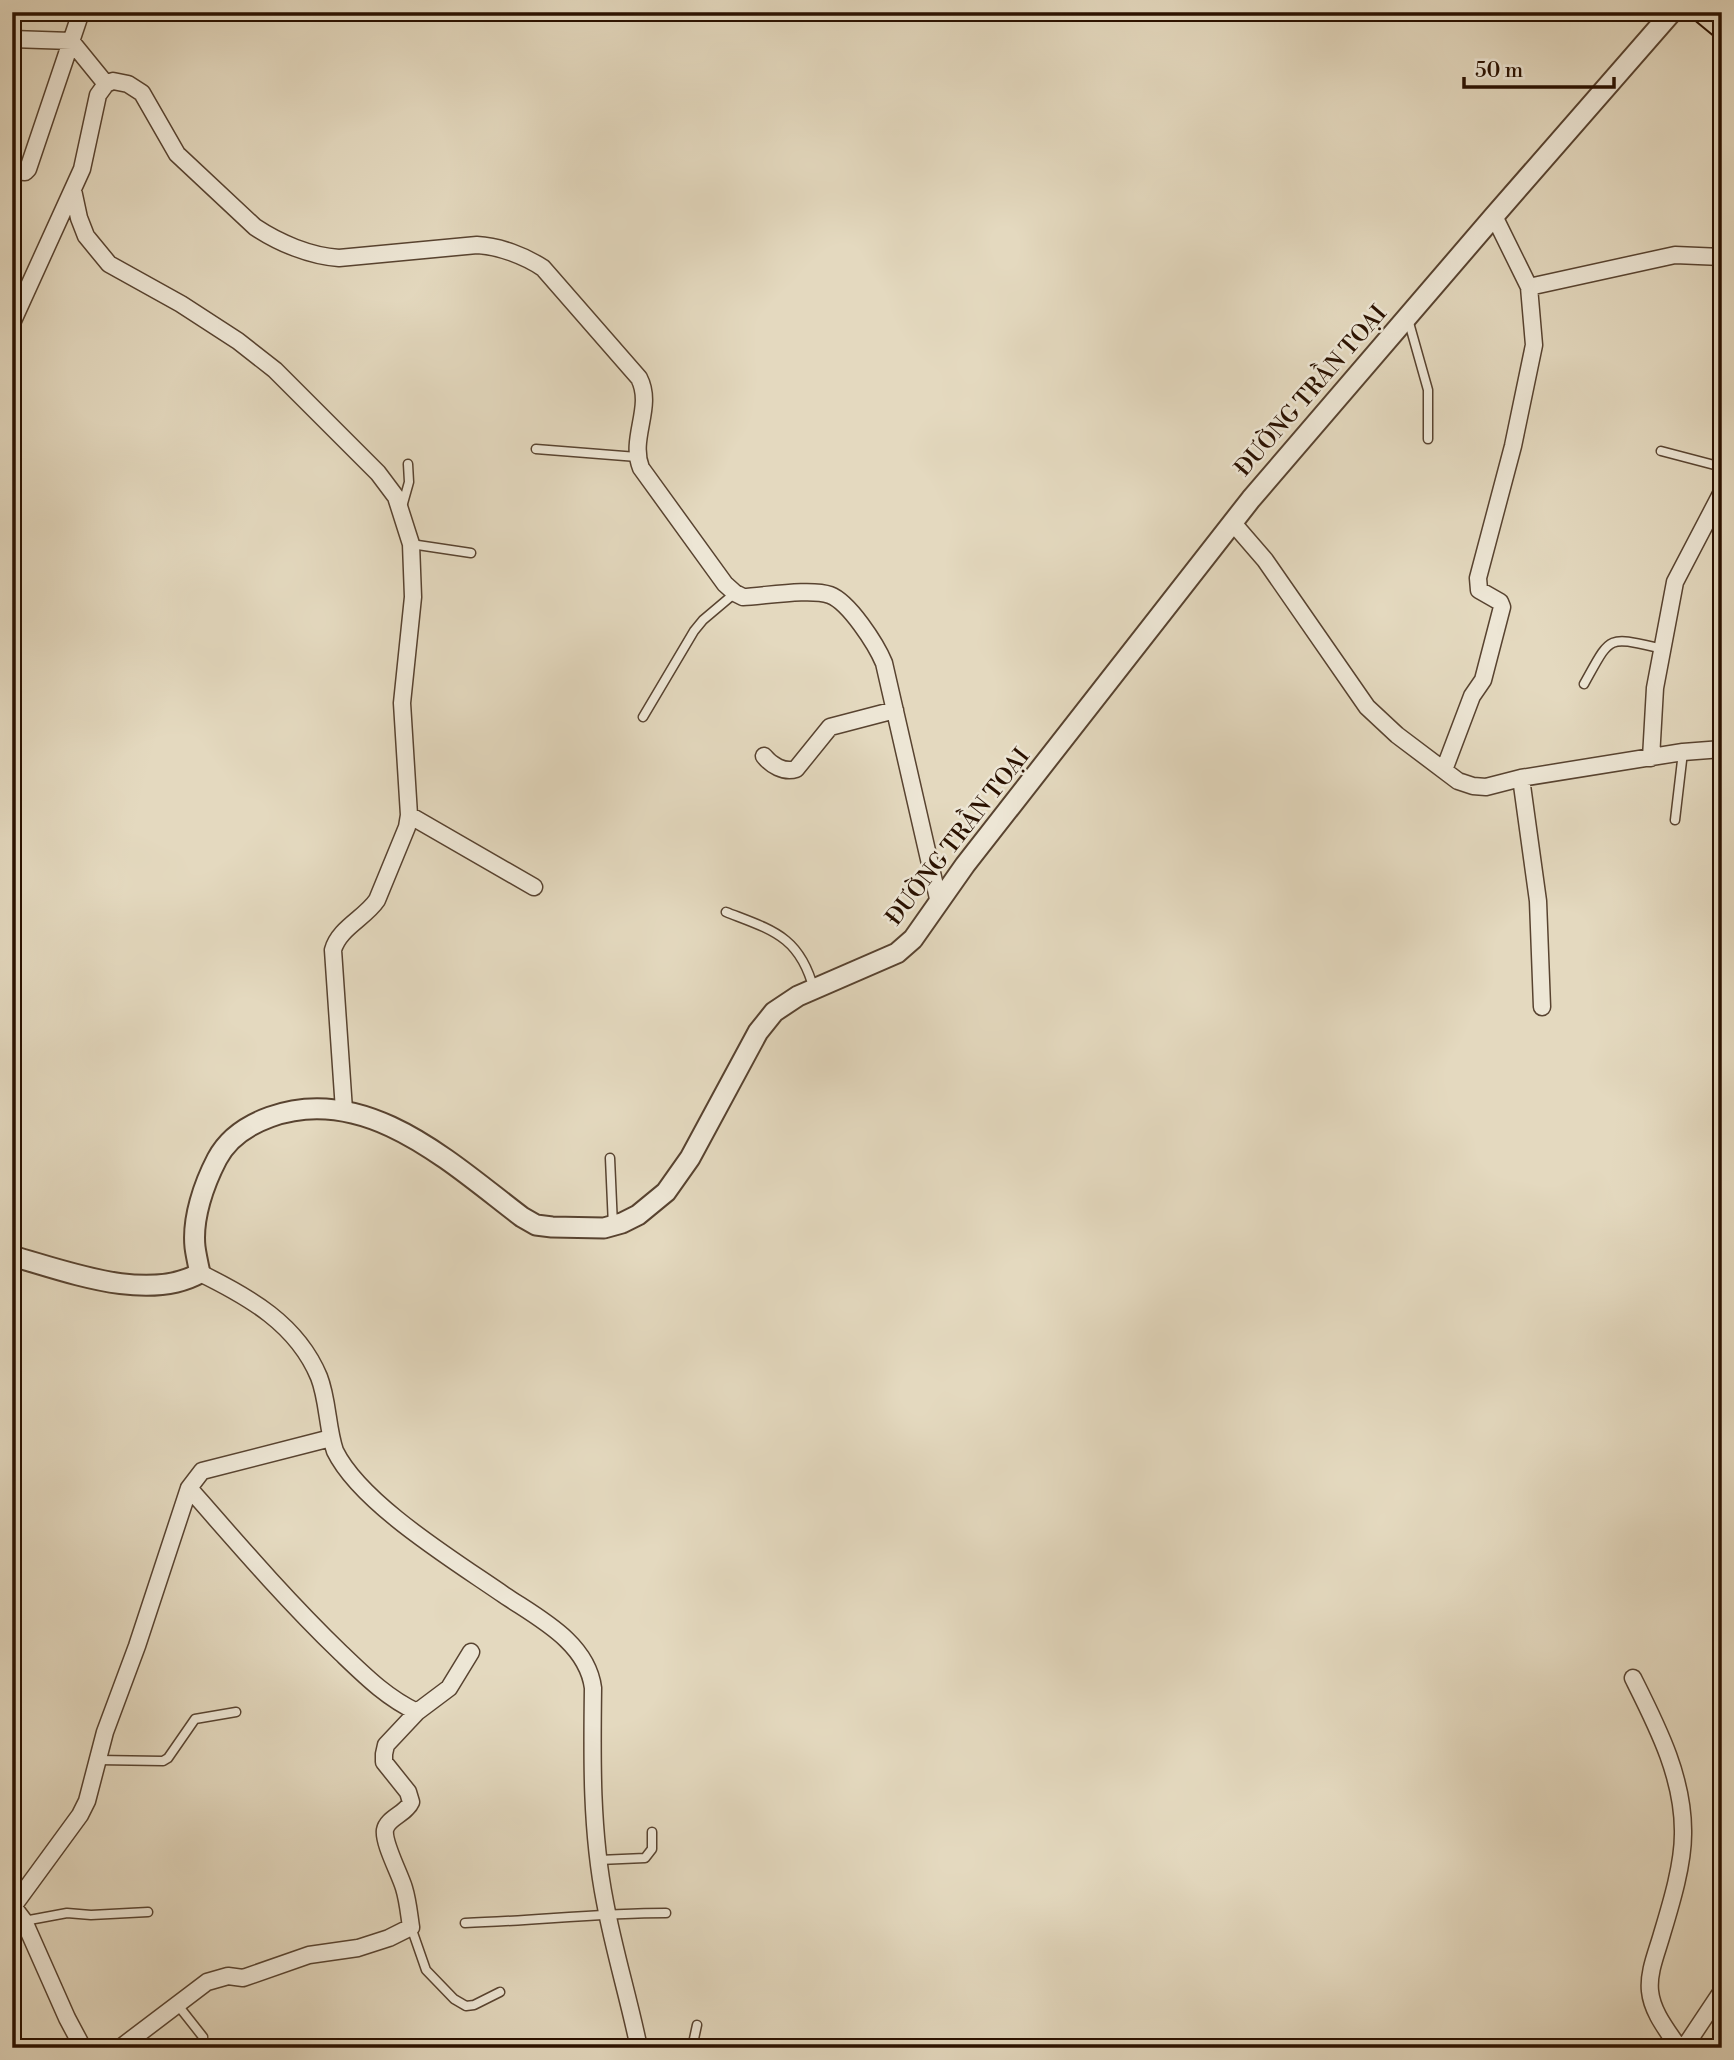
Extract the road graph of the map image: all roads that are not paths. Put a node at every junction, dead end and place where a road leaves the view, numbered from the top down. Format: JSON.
{"nodes":[{"id":1,"x":81,"y":12,"type":"edge"},
{"id":2,"x":1672,"y":12,"type":"edge"},
{"id":3,"x":1705,"y":12,"type":"edge"},
{"id":4,"x":1722,"y":26,"type":"edge"},
{"id":5,"x":12,"y":39,"type":"edge"},
{"id":6,"x":71,"y":41,"type":"junction"},
{"id":7,"x":106,"y":84,"type":"junction"},
{"id":8,"x":12,"y":171,"type":"edge"},
{"id":9,"x":73,"y":190,"type":"junction"},
{"id":10,"x":1493,"y":216,"type":"junction"},
{"id":11,"x":1722,"y":257,"type":"edge"},
{"id":12,"x":1529,"y":287,"type":"junction"},
{"id":13,"x":1408,"y":316,"type":"junction"},
{"id":14,"x":12,"y":323,"type":"edge"},
{"id":15,"x":1722,"y":324,"type":"edge"},
{"id":16,"x":1718,"y":343,"type":"dead end"},
{"id":17,"x":1428,"y":439,"type":"dead end"},
{"id":18,"x":536,"y":449,"type":"dead end"},
{"id":19,"x":1661,"y":450,"type":"dead end"},
{"id":20,"x":637,"y":457,"type":"junction"},
{"id":21,"x":408,"y":464,"type":"dead end"},
{"id":22,"x":1722,"y":467,"type":"edge"},
{"id":23,"x":1722,"y":492,"type":"edge"},
{"id":24,"x":401,"y":510,"type":"junction"},
{"id":25,"x":1233,"y":523,"type":"junction"},
{"id":26,"x":411,"y":544,"type":"junction"},
{"id":27,"x":471,"y":552,"type":"dead end"},
{"id":28,"x":735,"y":593,"type":"junction"},
{"id":29,"x":1663,"y":649,"type":"junction"},
{"id":30,"x":1584,"y":684,"type":"dead end"},
{"id":31,"x":895,"y":710,"type":"junction"},
{"id":32,"x":643,"y":717,"type":"dead end"},
{"id":33,"x":1722,"y":749,"type":"edge"},
{"id":34,"x":1683,"y":752,"type":"junction"},
{"id":35,"x":764,"y":756,"type":"dead end"},
{"id":36,"x":1651,"y":758,"type":"junction"},
{"id":37,"x":1444,"y":770,"type":"junction"},
{"id":38,"x":1521,"y":778,"type":"junction"},
{"id":39,"x":409,"y":815,"type":"junction"},
{"id":40,"x":1675,"y":820,"type":"dead end"},
{"id":41,"x":534,"y":887,"type":"dead end"},
{"id":42,"x":939,"y":903,"type":"junction"},
{"id":43,"x":726,"y":912,"type":"dead end"},
{"id":44,"x":814,"y":990,"type":"junction"},
{"id":45,"x":1542,"y":1007,"type":"dead end"},
{"id":46,"x":344,"y":1110,"type":"junction"},
{"id":47,"x":610,"y":1158,"type":"dead end"},
{"id":48,"x":613,"y":1226,"type":"junction"},
{"id":49,"x":12,"y":1256,"type":"edge"},
{"id":50,"x":200,"y":1273,"type":"junction"},
{"id":51,"x":331,"y":1438,"type":"junction"},
{"id":52,"x":189,"y":1488,"type":"junction"},
{"id":53,"x":471,"y":1652,"type":"dead end"},
{"id":54,"x":1633,"y":1678,"type":"dead end"},
{"id":55,"x":236,"y":1712,"type":"dead end"},
{"id":56,"x":417,"y":1712,"type":"junction"},
{"id":57,"x":98,"y":1760,"type":"junction"},
{"id":58,"x":652,"y":1832,"type":"dead end"},
{"id":59,"x":599,"y":1860,"type":"junction"},
{"id":60,"x":13,"y":1907,"type":"edge"},
{"id":61,"x":148,"y":1912,"type":"dead end"},
{"id":62,"x":607,"y":1913,"type":"junction"},
{"id":63,"x":666,"y":1913,"type":"dead end"},
{"id":64,"x":24,"y":1921,"type":"junction"},
{"id":65,"x":465,"y":1923,"type":"dead end"},
{"id":66,"x":411,"y":1927,"type":"junction"},
{"id":67,"x":1722,"y":1991,"type":"edge"},
{"id":68,"x":500,"y":1992,"type":"dead end"},
{"id":69,"x":177,"y":2004,"type":"junction"},
{"id":70,"x":697,"y":2025,"type":"dead end"},
{"id":71,"x":203,"y":2038,"type":"dead end"},
{"id":72,"x":83,"y":2048,"type":"edge"},
{"id":73,"x":120,"y":2048,"type":"edge"},
{"id":74,"x":639,"y":2048,"type":"edge"},
{"id":75,"x":692,"y":2048,"type":"edge"},
{"id":76,"x":1679,"y":2048,"type":"edge"},
{"id":77,"x":1685,"y":2048,"type":"edge"}],
"edges":[{"from":1,"to":6,"type":"street"},
{"from":2,"to":10,"type":"street","name":"ĐƯỜNG TRẦN TOẠI"},
{"from":3,"to":4,"type":"main road"},
{"from":5,"to":6,"type":"street"},
{"from":6,"to":7,"type":"street"},
{"from":6,"to":8,"type":"street"},
{"from":7,"to":9,"type":"street"},
{"from":7,"to":20,"type":"street"},
{"from":9,"to":14,"type":"street"},
{"from":9,"to":24,"type":"street"},
{"from":10,"to":12,"type":"street"},
{"from":10,"to":13,"type":"street","name":"ĐƯỜNG TRẦN TOẠI"},
{"from":11,"to":12,"type":"street"},
{"from":12,"to":37,"type":"street"},
{"from":13,"to":17,"type":"lane"},
{"from":13,"to":25,"type":"street","name":"ĐƯỜNG TRẦN TOẠI"},
{"from":15,"to":16,"type":"lane"},
{"from":18,"to":20,"type":"lane"},
{"from":19,"to":22,"type":"lane"},
{"from":20,"to":28,"type":"street"},
{"from":21,"to":24,"type":"lane"},
{"from":23,"to":29,"type":"street"},
{"from":24,"to":26,"type":"street"},
{"from":25,"to":37,"type":"street"},
{"from":25,"to":42,"type":"street","name":"ĐƯỜNG TRẦN TOẠI"},
{"from":26,"to":27,"type":"lane"},
{"from":26,"to":39,"type":"street"},
{"from":28,"to":31,"type":"street"},
{"from":28,"to":32,"type":"lane"},
{"from":29,"to":30,"type":"lane"},
{"from":29,"to":36,"type":"street"},
{"from":31,"to":35,"type":"street"},
{"from":31,"to":42,"type":"street"},
{"from":33,"to":34,"type":"street"},
{"from":34,"to":36,"type":"street"},
{"from":34,"to":40,"type":"lane"},
{"from":36,"to":38,"type":"street"},
{"from":37,"to":38,"type":"street"},
{"from":38,"to":45,"type":"street"},
{"from":39,"to":41,"type":"street"},
{"from":39,"to":46,"type":"street"},
{"from":42,"to":44,"type":"street","name":"ĐƯỜNG TRẦN TOẠI"},
{"from":43,"to":44,"type":"lane"},
{"from":44,"to":48,"type":"street","name":"ĐƯỜNG TRẦN TOẠI"},
{"from":46,"to":48,"type":"street","name":"ĐƯỜNG TRẦN TOẠI"},
{"from":46,"to":50,"type":"street","name":"ĐƯỜNG TRẦN TOẠI"},
{"from":47,"to":48,"type":"lane"},
{"from":49,"to":50,"type":"street"},
{"from":50,"to":51,"type":"street"},
{"from":51,"to":52,"type":"street"},
{"from":51,"to":59,"type":"street"},
{"from":52,"to":56,"type":"street"},
{"from":52,"to":57,"type":"street"},
{"from":53,"to":56,"type":"street"},
{"from":54,"to":76,"type":"street"},
{"from":55,"to":57,"type":"lane"},
{"from":56,"to":66,"type":"street"},
{"from":57,"to":60,"type":"street"},
{"from":58,"to":59,"type":"lane"},
{"from":59,"to":62,"type":"street"},
{"from":60,"to":64,"type":"street"},
{"from":61,"to":64,"type":"lane"},
{"from":62,"to":63,"type":"lane"},
{"from":62,"to":65,"type":"lane"},
{"from":62,"to":74,"type":"street"},
{"from":64,"to":72,"type":"street"},
{"from":66,"to":68,"type":"lane"},
{"from":66,"to":69,"type":"street"},
{"from":67,"to":77,"type":"street"},
{"from":69,"to":71,"type":"lane"},
{"from":69,"to":73,"type":"street"},
{"from":70,"to":75,"type":"lane"}]}
